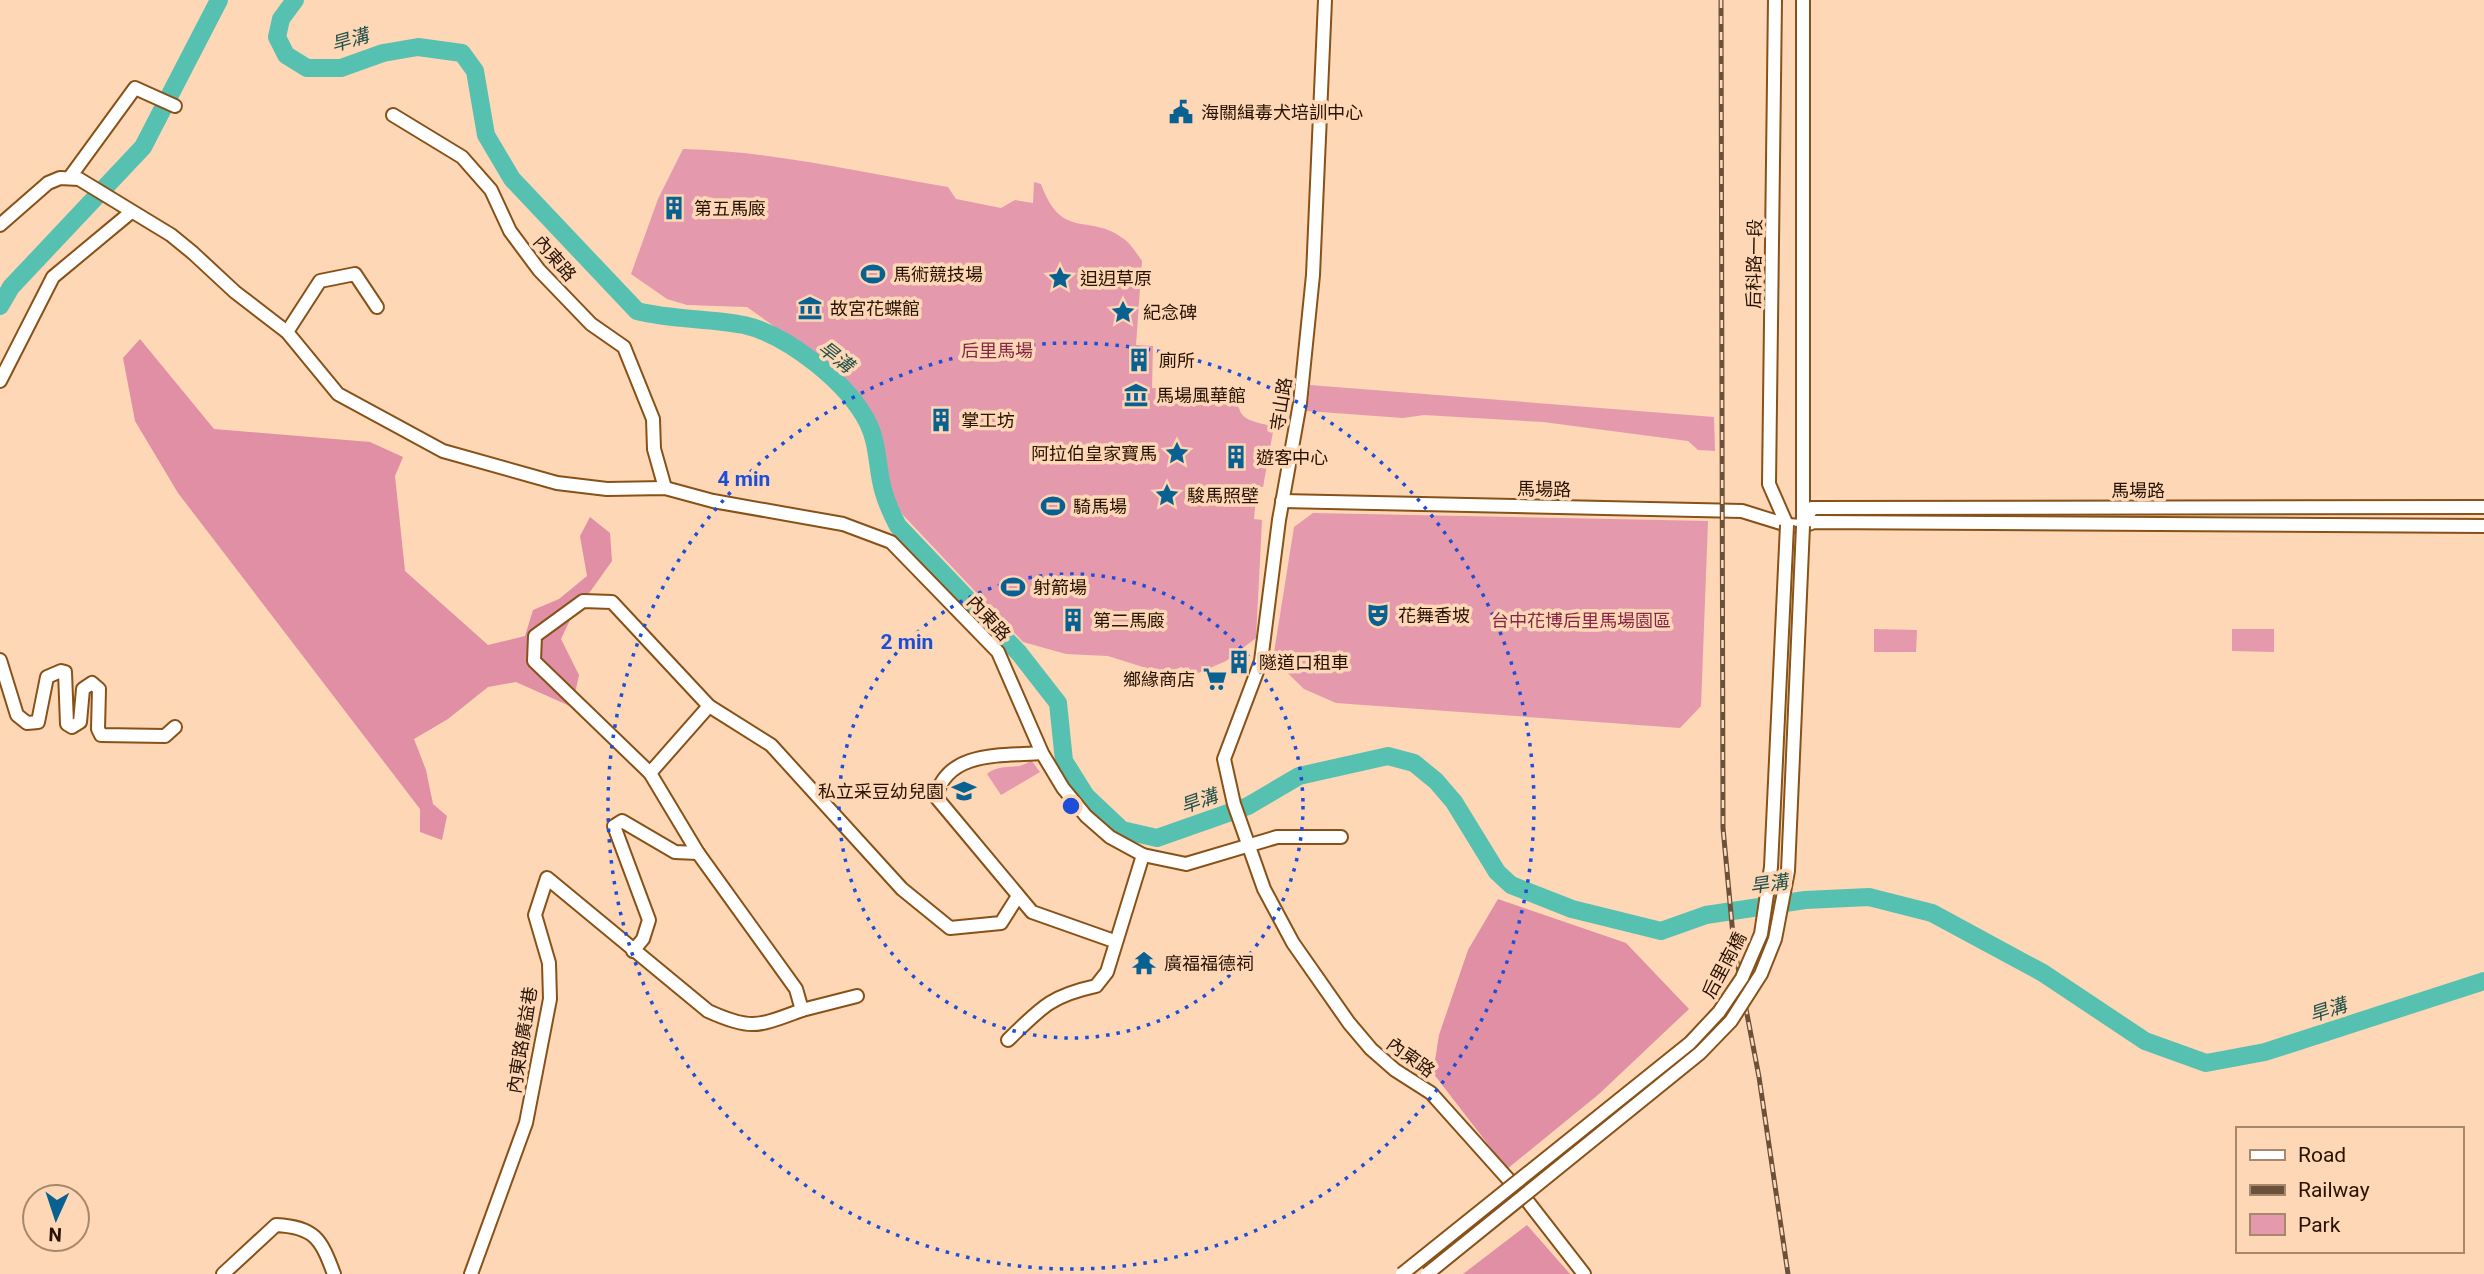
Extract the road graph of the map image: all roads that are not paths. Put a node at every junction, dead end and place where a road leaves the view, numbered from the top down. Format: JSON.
{"nodes":[{"id":1,"x":1325,"y":0,"type":"edge"},
{"id":2,"x":1775,"y":0,"type":"edge"},
{"id":3,"x":1803,"y":0,"type":"edge"},
{"id":4,"x":175,"y":106,"type":"dead end"},
{"id":5,"x":393,"y":115,"type":"dead end"},
{"id":6,"x":74,"y":178,"type":"junction"},
{"id":7,"x":127,"y":210,"type":"junction"},
{"id":8,"x":0,"y":225,"type":"edge"},
{"id":9,"x":377,"y":307,"type":"dead end"},
{"id":10,"x":287,"y":332,"type":"junction"},
{"id":11,"x":0,"y":381,"type":"edge"},
{"id":12,"x":665,"y":488,"type":"junction"},
{"id":13,"x":1282,"y":501,"type":"junction"},
{"id":14,"x":2484,"y":507,"type":"edge"},
{"id":15,"x":1787,"y":524,"type":"junction"},
{"id":16,"x":1804,"y":526,"type":"junction"},
{"id":17,"x":2484,"y":526,"type":"edge"},
{"id":18,"x":0,"y":660,"type":"edge"},
{"id":19,"x":709,"y":706,"type":"junction"},
{"id":20,"x":175,"y":727,"type":"dead end"},
{"id":21,"x":1042,"y":753,"type":"junction"},
{"id":22,"x":650,"y":773,"type":"junction"},
{"id":23,"x":1241,"y":824,"type":"joint"},
{"id":24,"x":1341,"y":837,"type":"dead end"},
{"id":25,"x":1250,"y":847,"type":"junction"},
{"id":26,"x":698,"y":853,"type":"junction"},
{"id":27,"x":1143,"y":855,"type":"junction"},
{"id":28,"x":1017,"y":896,"type":"junction"},
{"id":29,"x":1114,"y":941,"type":"junction"},
{"id":30,"x":633,"y":951,"type":"junction"},
{"id":31,"x":857,"y":996,"type":"dead end"},
{"id":32,"x":802,"y":1010,"type":"junction"},
{"id":33,"x":1008,"y":1040,"type":"dead end"},
{"id":34,"x":223,"y":1274,"type":"edge"},
{"id":35,"x":334,"y":1274,"type":"edge"},
{"id":36,"x":471,"y":1274,"type":"edge"},
{"id":37,"x":1402,"y":1274,"type":"edge"},
{"id":38,"x":1427,"y":1274,"type":"edge"},
{"id":39,"x":1584,"y":1274,"type":"edge"}],
"edges":[{"from":1,"to":13,"type":"street","name":"寺山路"},
{"from":2,"to":15,"type":"street","name":"后科路一段"},
{"from":3,"to":16,"type":"street"},
{"from":4,"to":6,"type":"street"},
{"from":5,"to":12,"type":"street","name":"內東路"},
{"from":6,"to":7,"type":"street","name":"內東路"},
{"from":6,"to":8,"type":"street"},
{"from":7,"to":10,"type":"street","name":"內東路"},
{"from":7,"to":11,"type":"street"},
{"from":9,"to":10,"type":"street"},
{"from":10,"to":12,"type":"street","name":"內東路"},
{"from":12,"to":21,"type":"street","name":"內東路"},
{"from":13,"to":15,"type":"street","name":"馬場路"},
{"from":13,"to":23,"type":"street","name":"寺山路"},
{"from":14,"to":16,"type":"street","name":"馬場路"},
{"from":15,"to":16,"type":"street","name":"馬場路"},
{"from":15,"to":37,"type":"street","name":"后里南橋","bridge":true},
{"from":16,"to":17,"type":"street","name":"馬場路"},
{"from":16,"to":38,"type":"street","name":"后里南橋","bridge":true},
{"from":18,"to":20,"type":"street"},
{"from":19,"to":22,"type":"street"},
{"from":19,"to":22,"type":"street"},
{"from":19,"to":28,"type":"street"},
{"from":21,"to":27,"type":"street","name":"內東路"},
{"from":21,"to":28,"type":"street"},
{"from":22,"to":26,"type":"street"},
{"from":23,"to":25,"type":"street","name":"內東路"},
{"from":24,"to":25,"type":"street"},
{"from":25,"to":27,"type":"street","name":"內東路"},
{"from":25,"to":39,"type":"street","name":"內東路"},
{"from":26,"to":30,"type":"street"},
{"from":26,"to":32,"type":"street"},
{"from":27,"to":29,"type":"street"},
{"from":28,"to":29,"type":"street"},
{"from":29,"to":33,"type":"street"},
{"from":30,"to":32,"type":"street","name":"內東路廣益巷"},
{"from":30,"to":36,"type":"street","name":"內東路廣益巷"},
{"from":31,"to":32,"type":"street","name":"內東路廣益巷"},
{"from":34,"to":35,"type":"street"}]}
